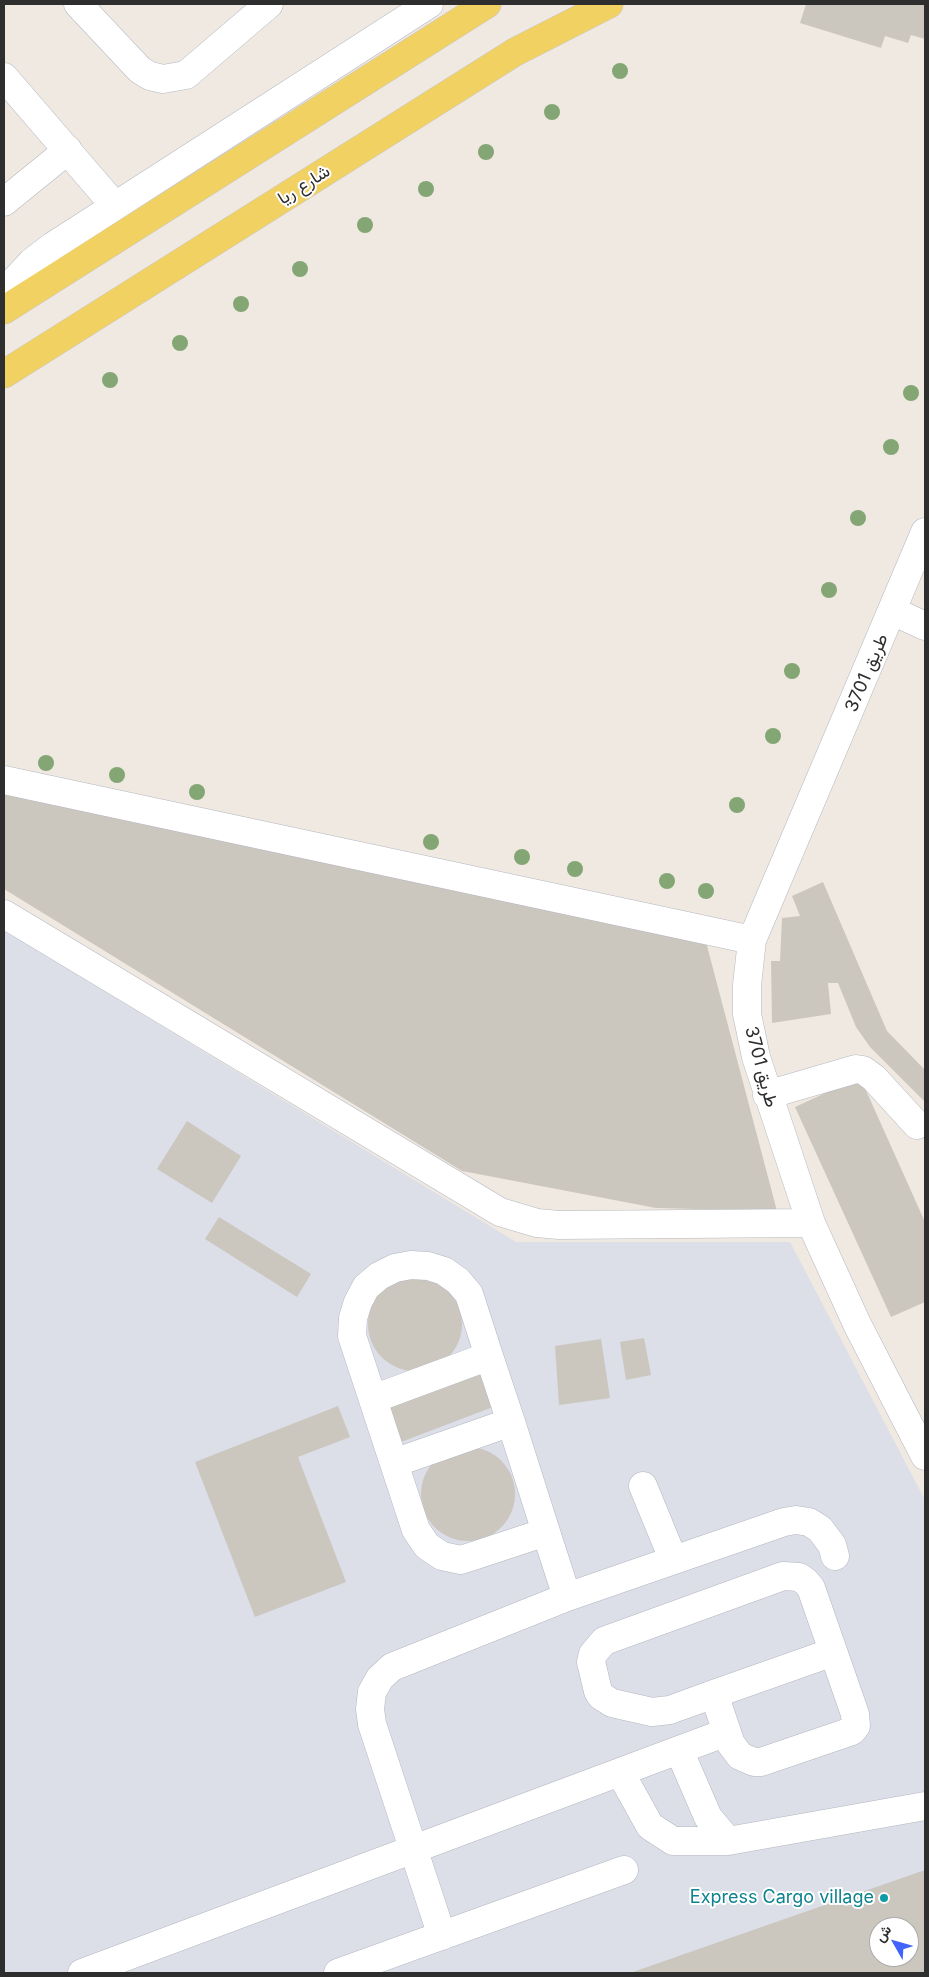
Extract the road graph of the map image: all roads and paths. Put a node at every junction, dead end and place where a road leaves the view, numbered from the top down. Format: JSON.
{"nodes":[{"id":1,"x":78,"y":4,"type":"edge"},
{"id":2,"x":269,"y":4,"type":"edge"},
{"id":3,"x":429,"y":4,"type":"edge"},
{"id":4,"x":487,"y":4,"type":"edge"},
{"id":5,"x":609,"y":4,"type":"edge"},
{"id":6,"x":4,"y":77,"type":"edge"},
{"id":7,"x":68,"y":150,"type":"junction"},
{"id":8,"x":4,"y":202,"type":"edge"},
{"id":9,"x":115,"y":206,"type":"junction"},
{"id":10,"x":4,"y":292,"type":"edge"},
{"id":11,"x":4,"y":310,"type":"edge"},
{"id":12,"x":4,"y":374,"type":"edge"},
{"id":13,"x":925,"y":532,"type":"edge"},
{"id":14,"x":893,"y":611,"type":"junction"},
{"id":15,"x":925,"y":626,"type":"edge"},
{"id":16,"x":4,"y":780,"type":"edge"},
{"id":17,"x":4,"y":914,"type":"edge"},
{"id":18,"x":752,"y":940,"type":"junction"},
{"id":19,"x":767,"y":1095,"type":"junction"},
{"id":20,"x":917,"y":1126,"type":"dead end"},
{"id":21,"x":811,"y":1222,"type":"junction"},
{"id":22,"x":489,"y":1356,"type":"junction"},
{"id":23,"x":373,"y":1399,"type":"junction"},
{"id":24,"x":511,"y":1422,"type":"junction"},
{"id":25,"x":925,"y":1456,"type":"edge"},
{"id":26,"x":394,"y":1463,"type":"junction"},
{"id":27,"x":643,"y":1486,"type":"dead end"},
{"id":28,"x":546,"y":1532,"type":"junction"},
{"id":29,"x":835,"y":1556,"type":"dead end"},
{"id":30,"x":673,"y":1559,"type":"junction"},
{"id":31,"x":567,"y":1597,"type":"junction"},
{"id":32,"x":833,"y":1652,"type":"junction"},
{"id":33,"x":714,"y":1694,"type":"junction"},
{"id":34,"x":727,"y":1732,"type":"junction"},
{"id":35,"x":679,"y":1750,"type":"junction"},
{"id":36,"x":620,"y":1772,"type":"junction"},
{"id":37,"x":925,"y":1806,"type":"edge"},
{"id":38,"x":728,"y":1841,"type":"junction"},
{"id":39,"x":414,"y":1848,"type":"junction"},
{"id":40,"x":624,"y":1870,"type":"dead end"},
{"id":41,"x":442,"y":1936,"type":"junction"},
{"id":42,"x":82,"y":1973,"type":"edge"},
{"id":43,"x":338,"y":1973,"type":"edge"}],
"edges":[{"from":1,"to":2,"type":"street"},
{"from":3,"to":9,"type":"street"},
{"from":4,"to":11,"type":"main road"},
{"from":5,"to":12,"type":"main road","name":"شارع ريا"},
{"from":6,"to":7,"type":"street"},
{"from":7,"to":8,"type":"street"},
{"from":7,"to":9,"type":"street"},
{"from":9,"to":10,"type":"street"},
{"from":13,"to":14,"type":"street","name":"طريق 3701"},
{"from":14,"to":15,"type":"street"},
{"from":14,"to":18,"type":"street","name":"طريق 3701"},
{"from":16,"to":18,"type":"street"},
{"from":17,"to":21,"type":"street"},
{"from":18,"to":19,"type":"street","name":"طريق 3701"},
{"from":19,"to":20,"type":"street"},
{"from":19,"to":21,"type":"street","name":"طريق 3701"},
{"from":21,"to":25,"type":"street","name":"طريق 3701"},
{"from":22,"to":23,"type":"street"},
{"from":22,"to":23,"type":"street"},
{"from":22,"to":24,"type":"street"},
{"from":23,"to":26,"type":"street"},
{"from":24,"to":26,"type":"street"},
{"from":24,"to":28,"type":"street"},
{"from":26,"to":28,"type":"street"},
{"from":27,"to":30,"type":"street"},
{"from":28,"to":31,"type":"street"},
{"from":29,"to":30,"type":"street"},
{"from":30,"to":31,"type":"street"},
{"from":31,"to":39,"type":"street"},
{"from":32,"to":33,"type":"street"},
{"from":32,"to":33,"type":"street"},
{"from":32,"to":34,"type":"street"},
{"from":33,"to":34,"type":"street"},
{"from":34,"to":35,"type":"street"},
{"from":35,"to":36,"type":"street"},
{"from":35,"to":38,"type":"street"},
{"from":36,"to":38,"type":"street"},
{"from":36,"to":39,"type":"street"},
{"from":37,"to":38,"type":"street"},
{"from":39,"to":41,"type":"street"},
{"from":39,"to":42,"type":"street"},
{"from":40,"to":41,"type":"street"},
{"from":41,"to":43,"type":"street"}]}
